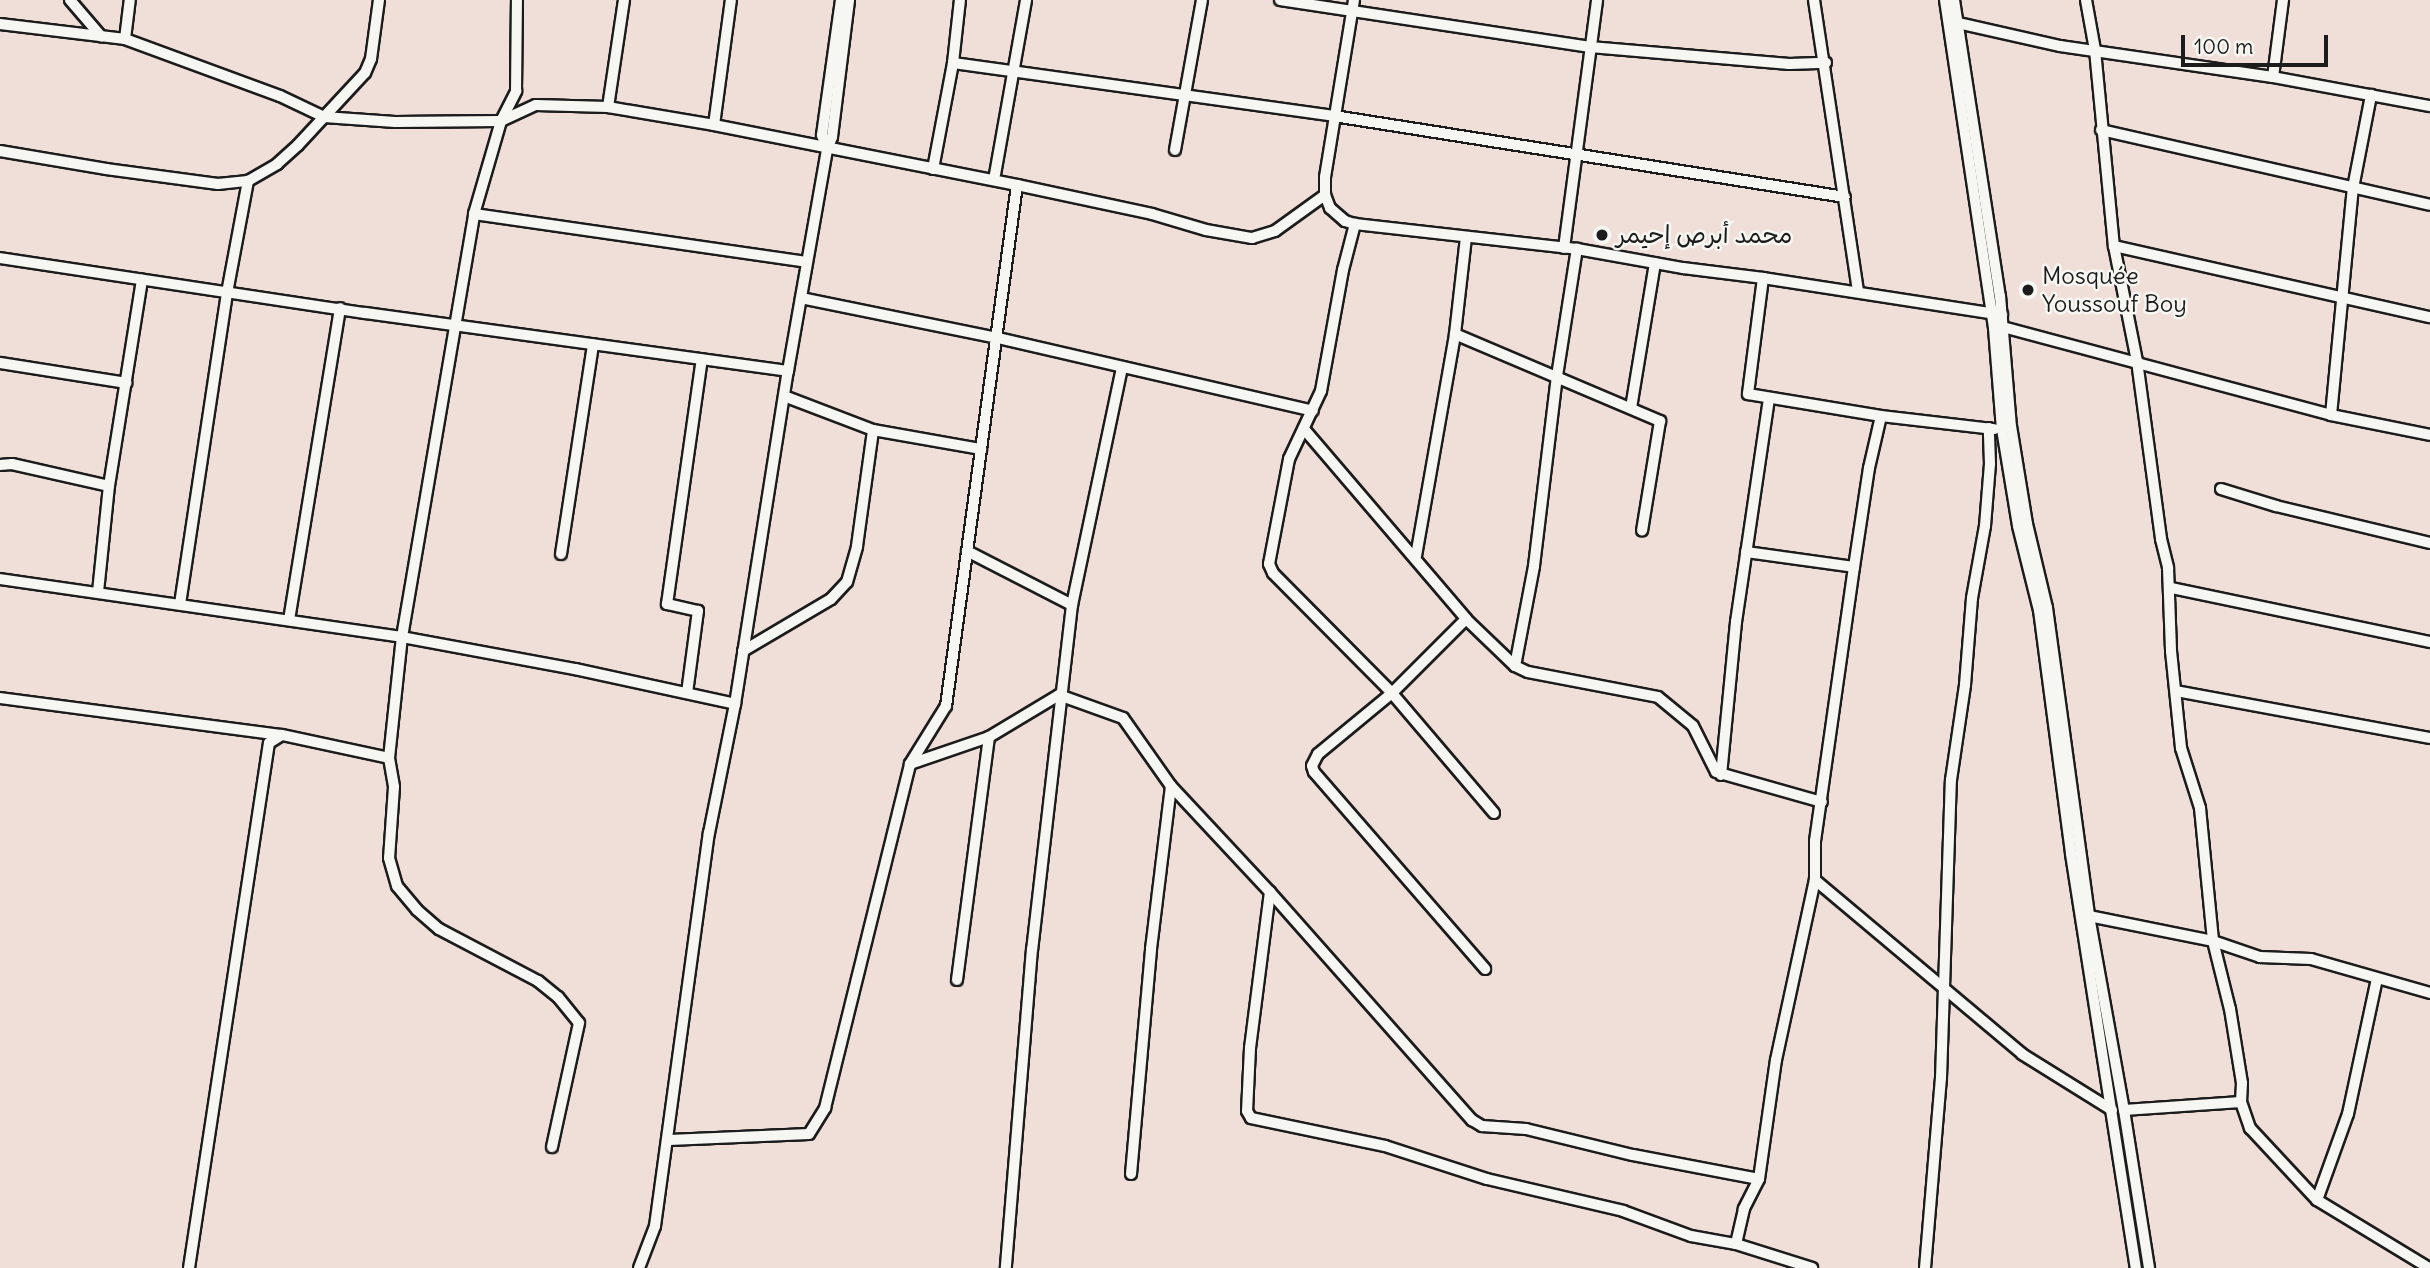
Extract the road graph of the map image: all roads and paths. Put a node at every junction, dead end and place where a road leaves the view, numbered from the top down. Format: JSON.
{"nodes":[{"id":1,"x":69,"y":0,"type":"edge"},
{"id":2,"x":131,"y":0,"type":"edge"},
{"id":3,"x":379,"y":0,"type":"edge"},
{"id":4,"x":517,"y":0,"type":"edge"},
{"id":5,"x":624,"y":0,"type":"edge"},
{"id":6,"x":731,"y":0,"type":"edge"},
{"id":7,"x":841,"y":0,"type":"edge"},
{"id":8,"x":849,"y":0,"type":"edge"},
{"id":9,"x":960,"y":0,"type":"edge"},
{"id":10,"x":1026,"y":0,"type":"edge"},
{"id":11,"x":1202,"y":0,"type":"edge"},
{"id":12,"x":1280,"y":0,"type":"edge"},
{"id":13,"x":1354,"y":0,"type":"edge"},
{"id":14,"x":1597,"y":0,"type":"edge"},
{"id":15,"x":1814,"y":0,"type":"edge"},
{"id":16,"x":1945,"y":0,"type":"edge"},
{"id":17,"x":1954,"y":0,"type":"edge"},
{"id":18,"x":2086,"y":0,"type":"edge"},
{"id":19,"x":2283,"y":0,"type":"edge"},
{"id":20,"x":1352,"y":11,"type":"junction"},
{"id":21,"x":1958,"y":23,"type":"junction"},
{"id":22,"x":0,"y":24,"type":"edge"},
{"id":23,"x":101,"y":36,"type":"junction"},
{"id":24,"x":125,"y":39,"type":"junction"},
{"id":25,"x":1590,"y":47,"type":"junction"},
{"id":26,"x":2095,"y":50,"type":"junction"},
{"id":27,"x":1826,"y":62,"type":"junction"},
{"id":28,"x":953,"y":63,"type":"junction"},
{"id":29,"x":1013,"y":70,"type":"junction"},
{"id":30,"x":2273,"y":77,"type":"junction"},
{"id":31,"x":1187,"y":94,"type":"junction"},
{"id":32,"x":2371,"y":95,"type":"junction"},
{"id":33,"x":2430,"y":106,"type":"edge"},
{"id":34,"x":608,"y":107,"type":"junction"},
{"id":35,"x":1334,"y":116,"type":"junction"},
{"id":36,"x":324,"y":117,"type":"junction"},
{"id":37,"x":501,"y":121,"type":"junction"},
{"id":38,"x":714,"y":125,"type":"junction"},
{"id":39,"x":2101,"y":130,"type":"junction"},
{"id":40,"x":827,"y":149,"type":"junction"},
{"id":41,"x":1175,"y":150,"type":"dead end"},
{"id":42,"x":0,"y":151,"type":"edge"},
{"id":43,"x":1575,"y":156,"type":"junction"},
{"id":44,"x":933,"y":169,"type":"junction"},
{"id":45,"x":994,"y":180,"type":"junction"},
{"id":46,"x":248,"y":181,"type":"junction"},
{"id":47,"x":1017,"y":185,"type":"junction"},
{"id":48,"x":2353,"y":188,"type":"junction"},
{"id":49,"x":1325,"y":195,"type":"junction"},
{"id":50,"x":1845,"y":197,"type":"junction"},
{"id":51,"x":2430,"y":205,"type":"edge"},
{"id":52,"x":474,"y":214,"type":"junction"},
{"id":53,"x":1355,"y":224,"type":"junction"},
{"id":54,"x":1466,"y":238,"type":"junction"},
{"id":55,"x":2114,"y":246,"type":"junction"},
{"id":56,"x":1564,"y":248,"type":"junction"},
{"id":57,"x":1577,"y":249,"type":"junction"},
{"id":58,"x":0,"y":258,"type":"edge"},
{"id":59,"x":807,"y":262,"type":"junction"},
{"id":60,"x":1655,"y":264,"type":"junction"},
{"id":61,"x":1763,"y":278,"type":"junction"},
{"id":62,"x":142,"y":280,"type":"junction"},
{"id":63,"x":1858,"y":292,"type":"junction"},
{"id":64,"x":227,"y":293,"type":"junction"},
{"id":65,"x":2344,"y":297,"type":"junction"},
{"id":66,"x":801,"y":298,"type":"junction"},
{"id":67,"x":340,"y":309,"type":"junction"},
{"id":68,"x":1997,"y":314,"type":"junction"},
{"id":69,"x":2430,"y":317,"type":"edge"},
{"id":70,"x":457,"y":326,"type":"junction"},
{"id":71,"x":2003,"y":327,"type":"junction"},
{"id":72,"x":1455,"y":334,"type":"junction"},
{"id":73,"x":998,"y":338,"type":"junction"},
{"id":74,"x":593,"y":344,"type":"junction"},
{"id":75,"x":702,"y":359,"type":"junction"},
{"id":76,"x":2137,"y":361,"type":"junction"},
{"id":77,"x":0,"y":363,"type":"edge"},
{"id":78,"x":1122,"y":367,"type":"junction"},
{"id":79,"x":788,"y":371,"type":"junction"},
{"id":80,"x":1557,"y":376,"type":"junction"},
{"id":81,"x":126,"y":383,"type":"junction"},
{"id":82,"x":784,"y":396,"type":"junction"},
{"id":83,"x":1769,"y":399,"type":"junction"},
{"id":84,"x":1631,"y":408,"type":"junction"},
{"id":85,"x":1312,"y":411,"type":"junction"},
{"id":86,"x":2331,"y":415,"type":"junction"},
{"id":87,"x":1881,"y":416,"type":"junction"},
{"id":88,"x":1989,"y":428,"type":"junction"},
{"id":89,"x":1304,"y":429,"type":"junction"},
{"id":90,"x":2002,"y":429,"type":"junction"},
{"id":91,"x":873,"y":430,"type":"junction"},
{"id":92,"x":2430,"y":435,"type":"edge"},
{"id":93,"x":981,"y":449,"type":"junction"},
{"id":94,"x":0,"y":465,"type":"edge"},
{"id":95,"x":109,"y":486,"type":"junction"},
{"id":96,"x":2221,"y":489,"type":"dead end"},
{"id":97,"x":1642,"y":531,"type":"dead end"},
{"id":98,"x":2430,"y":543,"type":"edge"},
{"id":99,"x":967,"y":551,"type":"junction"},
{"id":100,"x":1746,"y":552,"type":"junction"},
{"id":101,"x":561,"y":554,"type":"dead end"},
{"id":102,"x":1416,"y":556,"type":"junction"},
{"id":103,"x":1854,"y":567,"type":"junction"},
{"id":104,"x":0,"y":579,"type":"edge"},
{"id":105,"x":2171,"y":588,"type":"junction"},
{"id":106,"x":98,"y":592,"type":"junction"},
{"id":107,"x":180,"y":604,"type":"junction"},
{"id":108,"x":1072,"y":606,"type":"junction"},
{"id":109,"x":1466,"y":619,"type":"junction"},
{"id":110,"x":289,"y":620,"type":"junction"},
{"id":111,"x":402,"y":637,"type":"junction"},
{"id":112,"x":2430,"y":642,"type":"edge"},
{"id":113,"x":743,"y":650,"type":"junction"},
{"id":114,"x":1515,"y":666,"type":"junction"},
{"id":115,"x":2176,"y":691,"type":"junction"},
{"id":116,"x":687,"y":693,"type":"junction"},
{"id":117,"x":1392,"y":693,"type":"junction"},
{"id":118,"x":1059,"y":695,"type":"junction"},
{"id":119,"x":0,"y":698,"type":"edge"},
{"id":120,"x":735,"y":704,"type":"junction"},
{"id":121,"x":282,"y":735,"type":"junction"},
{"id":122,"x":2429,"y":735,"type":"edge"},
{"id":123,"x":989,"y":737,"type":"junction"},
{"id":124,"x":390,"y":758,"type":"junction"},
{"id":125,"x":911,"y":764,"type":"junction"},
{"id":126,"x":1721,"y":775,"type":"junction"},
{"id":127,"x":1171,"y":786,"type":"junction"},
{"id":128,"x":1822,"y":802,"type":"junction"},
{"id":129,"x":1494,"y":813,"type":"dead end"},
{"id":130,"x":1815,"y":880,"type":"junction"},
{"id":131,"x":1270,"y":892,"type":"junction"},
{"id":132,"x":2089,"y":916,"type":"junction"},
{"id":133,"x":2213,"y":941,"type":"junction"},
{"id":134,"x":1485,"y":969,"type":"dead end"},
{"id":135,"x":2377,"y":979,"type":"junction"},
{"id":136,"x":957,"y":980,"type":"dead end"},
{"id":137,"x":1943,"y":990,"type":"junction"},
{"id":138,"x":2430,"y":993,"type":"edge"},
{"id":139,"x":2241,"y":1102,"type":"junction"},
{"id":140,"x":2112,"y":1110,"type":"junction"},
{"id":141,"x":2124,"y":1110,"type":"junction"},
{"id":142,"x":669,"y":1140,"type":"junction"},
{"id":143,"x":552,"y":1147,"type":"dead end"},
{"id":144,"x":1131,"y":1174,"type":"dead end"},
{"id":145,"x":1759,"y":1179,"type":"junction"},
{"id":146,"x":2317,"y":1200,"type":"junction"},
{"id":147,"x":1736,"y":1244,"type":"junction"},
{"id":148,"x":189,"y":1268,"type":"edge"},
{"id":149,"x":639,"y":1268,"type":"edge"},
{"id":150,"x":1006,"y":1268,"type":"edge"},
{"id":151,"x":1812,"y":1268,"type":"edge"},
{"id":152,"x":1925,"y":1268,"type":"edge"},
{"id":153,"x":2136,"y":1268,"type":"edge"},
{"id":154,"x":2149,"y":1268,"type":"edge"},
{"id":155,"x":2430,"y":1268,"type":"edge"}],
"edges":[{"from":1,"to":23,"type":"street"},
{"from":2,"to":24,"type":"street"},
{"from":3,"to":36,"type":"street"},
{"from":4,"to":37,"type":"street"},
{"from":5,"to":34,"type":"street"},
{"from":6,"to":38,"type":"street"},
{"from":7,"to":40,"type":"street"},
{"from":8,"to":40,"type":"street"},
{"from":9,"to":28,"type":"street"},
{"from":10,"to":29,"type":"street"},
{"from":11,"to":31,"type":"street"},
{"from":12,"to":20,"type":"street"},
{"from":13,"to":20,"type":"street"},
{"from":14,"to":25,"type":"street"},
{"from":15,"to":27,"type":"street"},
{"from":16,"to":68,"type":"street"},
{"from":17,"to":21,"type":"street"},
{"from":18,"to":26,"type":"street"},
{"from":19,"to":30,"type":"street"},
{"from":20,"to":25,"type":"street"},
{"from":20,"to":35,"type":"street"},
{"from":21,"to":26,"type":"street"},
{"from":21,"to":68,"type":"street"},
{"from":22,"to":23,"type":"street"},
{"from":23,"to":24,"type":"street"},
{"from":24,"to":36,"type":"street"},
{"from":25,"to":27,"type":"street"},
{"from":25,"to":43,"type":"street"},
{"from":26,"to":30,"type":"street"},
{"from":26,"to":39,"type":"street"},
{"from":27,"to":50,"type":"street"},
{"from":28,"to":29,"type":"street"},
{"from":28,"to":44,"type":"street"},
{"from":29,"to":31,"type":"street"},
{"from":29,"to":45,"type":"street"},
{"from":30,"to":32,"type":"street"},
{"from":31,"to":35,"type":"street"},
{"from":31,"to":41,"type":"street"},
{"from":32,"to":33,"type":"street"},
{"from":32,"to":48,"type":"street"},
{"from":34,"to":37,"type":"street"},
{"from":34,"to":38,"type":"street"},
{"from":35,"to":43,"type":"street"},
{"from":35,"to":49,"type":"street"},
{"from":36,"to":37,"type":"street"},
{"from":36,"to":46,"type":"street"},
{"from":37,"to":52,"type":"street"},
{"from":38,"to":40,"type":"street"},
{"from":39,"to":48,"type":"street"},
{"from":39,"to":55,"type":"street"},
{"from":40,"to":44,"type":"street"},
{"from":40,"to":59,"type":"street"},
{"from":42,"to":46,"type":"street"},
{"from":43,"to":50,"type":"street"},
{"from":43,"to":56,"type":"street"},
{"from":44,"to":45,"type":"street"},
{"from":45,"to":47,"type":"street"},
{"from":46,"to":64,"type":"street"},
{"from":47,"to":49,"type":"street"},
{"from":47,"to":73,"type":"street"},
{"from":48,"to":51,"type":"street"},
{"from":48,"to":65,"type":"street"},
{"from":49,"to":53,"type":"street"},
{"from":50,"to":63,"type":"street"},
{"from":52,"to":59,"type":"street"},
{"from":52,"to":70,"type":"street"},
{"from":53,"to":54,"type":"street"},
{"from":53,"to":85,"type":"street"},
{"from":54,"to":56,"type":"street"},
{"from":54,"to":72,"type":"street"},
{"from":55,"to":65,"type":"street"},
{"from":55,"to":76,"type":"street"},
{"from":56,"to":57,"type":"street"},
{"from":57,"to":60,"type":"street"},
{"from":57,"to":80,"type":"street"},
{"from":58,"to":62,"type":"street"},
{"from":59,"to":66,"type":"street"},
{"from":60,"to":61,"type":"street"},
{"from":60,"to":84,"type":"street"},
{"from":61,"to":63,"type":"street"},
{"from":61,"to":83,"type":"street"},
{"from":62,"to":64,"type":"street"},
{"from":62,"to":81,"type":"street"},
{"from":63,"to":68,"type":"street"},
{"from":64,"to":67,"type":"street"},
{"from":64,"to":107,"type":"street"},
{"from":65,"to":69,"type":"street"},
{"from":65,"to":86,"type":"street"},
{"from":66,"to":73,"type":"street"},
{"from":66,"to":79,"type":"street"},
{"from":67,"to":70,"type":"street"},
{"from":67,"to":110,"type":"street"},
{"from":68,"to":71,"type":"street"},
{"from":68,"to":90,"type":"street"},
{"from":70,"to":74,"type":"street"},
{"from":70,"to":111,"type":"street"},
{"from":71,"to":76,"type":"street"},
{"from":71,"to":132,"type":"street"},
{"from":72,"to":80,"type":"street"},
{"from":72,"to":102,"type":"street"},
{"from":73,"to":78,"type":"street"},
{"from":73,"to":93,"type":"street"},
{"from":74,"to":75,"type":"street"},
{"from":74,"to":101,"type":"street"},
{"from":75,"to":79,"type":"street"},
{"from":75,"to":116,"type":"street"},
{"from":76,"to":86,"type":"street"},
{"from":76,"to":105,"type":"street"},
{"from":77,"to":81,"type":"street"},
{"from":78,"to":85,"type":"street"},
{"from":78,"to":108,"type":"street"},
{"from":79,"to":82,"type":"street"},
{"from":80,"to":84,"type":"street"},
{"from":80,"to":114,"type":"street"},
{"from":81,"to":95,"type":"street"},
{"from":82,"to":91,"type":"street"},
{"from":82,"to":113,"type":"street"},
{"from":83,"to":87,"type":"street"},
{"from":83,"to":100,"type":"street"},
{"from":84,"to":97,"type":"street"},
{"from":85,"to":89,"type":"street"},
{"from":86,"to":92,"type":"street"},
{"from":87,"to":88,"type":"street"},
{"from":87,"to":103,"type":"street"},
{"from":88,"to":90,"type":"street"},
{"from":88,"to":137,"type":"street"},
{"from":89,"to":102,"type":"street"},
{"from":89,"to":117,"type":"street"},
{"from":90,"to":140,"type":"street"},
{"from":91,"to":93,"type":"street"},
{"from":91,"to":113,"type":"street"},
{"from":93,"to":99,"type":"street"},
{"from":94,"to":95,"type":"street"},
{"from":95,"to":106,"type":"street"},
{"from":96,"to":98,"type":"street"},
{"from":99,"to":108,"type":"street"},
{"from":99,"to":125,"type":"street"},
{"from":100,"to":103,"type":"street"},
{"from":100,"to":126,"type":"street"},
{"from":102,"to":109,"type":"street"},
{"from":103,"to":128,"type":"street"},
{"from":104,"to":106,"type":"street"},
{"from":105,"to":112,"type":"street"},
{"from":105,"to":115,"type":"street"},
{"from":106,"to":107,"type":"street"},
{"from":107,"to":110,"type":"street"},
{"from":108,"to":118,"type":"street"},
{"from":109,"to":114,"type":"street"},
{"from":109,"to":117,"type":"street"},
{"from":110,"to":111,"type":"street"},
{"from":111,"to":116,"type":"street"},
{"from":111,"to":124,"type":"street"},
{"from":113,"to":120,"type":"street"},
{"from":114,"to":126,"type":"street"},
{"from":115,"to":122,"type":"street"},
{"from":115,"to":133,"type":"street"},
{"from":116,"to":120,"type":"street"},
{"from":117,"to":129,"type":"street"},
{"from":117,"to":134,"type":"street"},
{"from":118,"to":123,"type":"street"},
{"from":118,"to":127,"type":"street"},
{"from":118,"to":150,"type":"street"},
{"from":119,"to":121,"type":"street"},
{"from":120,"to":142,"type":"street"},
{"from":121,"to":124,"type":"street"},
{"from":121,"to":148,"type":"street"},
{"from":123,"to":125,"type":"street"},
{"from":123,"to":136,"type":"street"},
{"from":124,"to":143,"type":"street"},
{"from":125,"to":142,"type":"street"},
{"from":126,"to":128,"type":"street"},
{"from":127,"to":131,"type":"street"},
{"from":127,"to":144,"type":"street"},
{"from":128,"to":130,"type":"street"},
{"from":130,"to":137,"type":"street"},
{"from":130,"to":145,"type":"street"},
{"from":131,"to":145,"type":"street"},
{"from":131,"to":147,"type":"street"},
{"from":132,"to":133,"type":"street"},
{"from":132,"to":141,"type":"street"},
{"from":133,"to":135,"type":"street"},
{"from":133,"to":139,"type":"street"},
{"from":135,"to":138,"type":"street"},
{"from":135,"to":146,"type":"street"},
{"from":137,"to":140,"type":"street"},
{"from":137,"to":152,"type":"street"},
{"from":139,"to":141,"type":"street"},
{"from":139,"to":146,"type":"street"},
{"from":140,"to":153,"type":"street"},
{"from":141,"to":154,"type":"street"},
{"from":142,"to":149,"type":"street"},
{"from":145,"to":147,"type":"street"},
{"from":146,"to":155,"type":"street"},
{"from":147,"to":151,"type":"street"}]}
